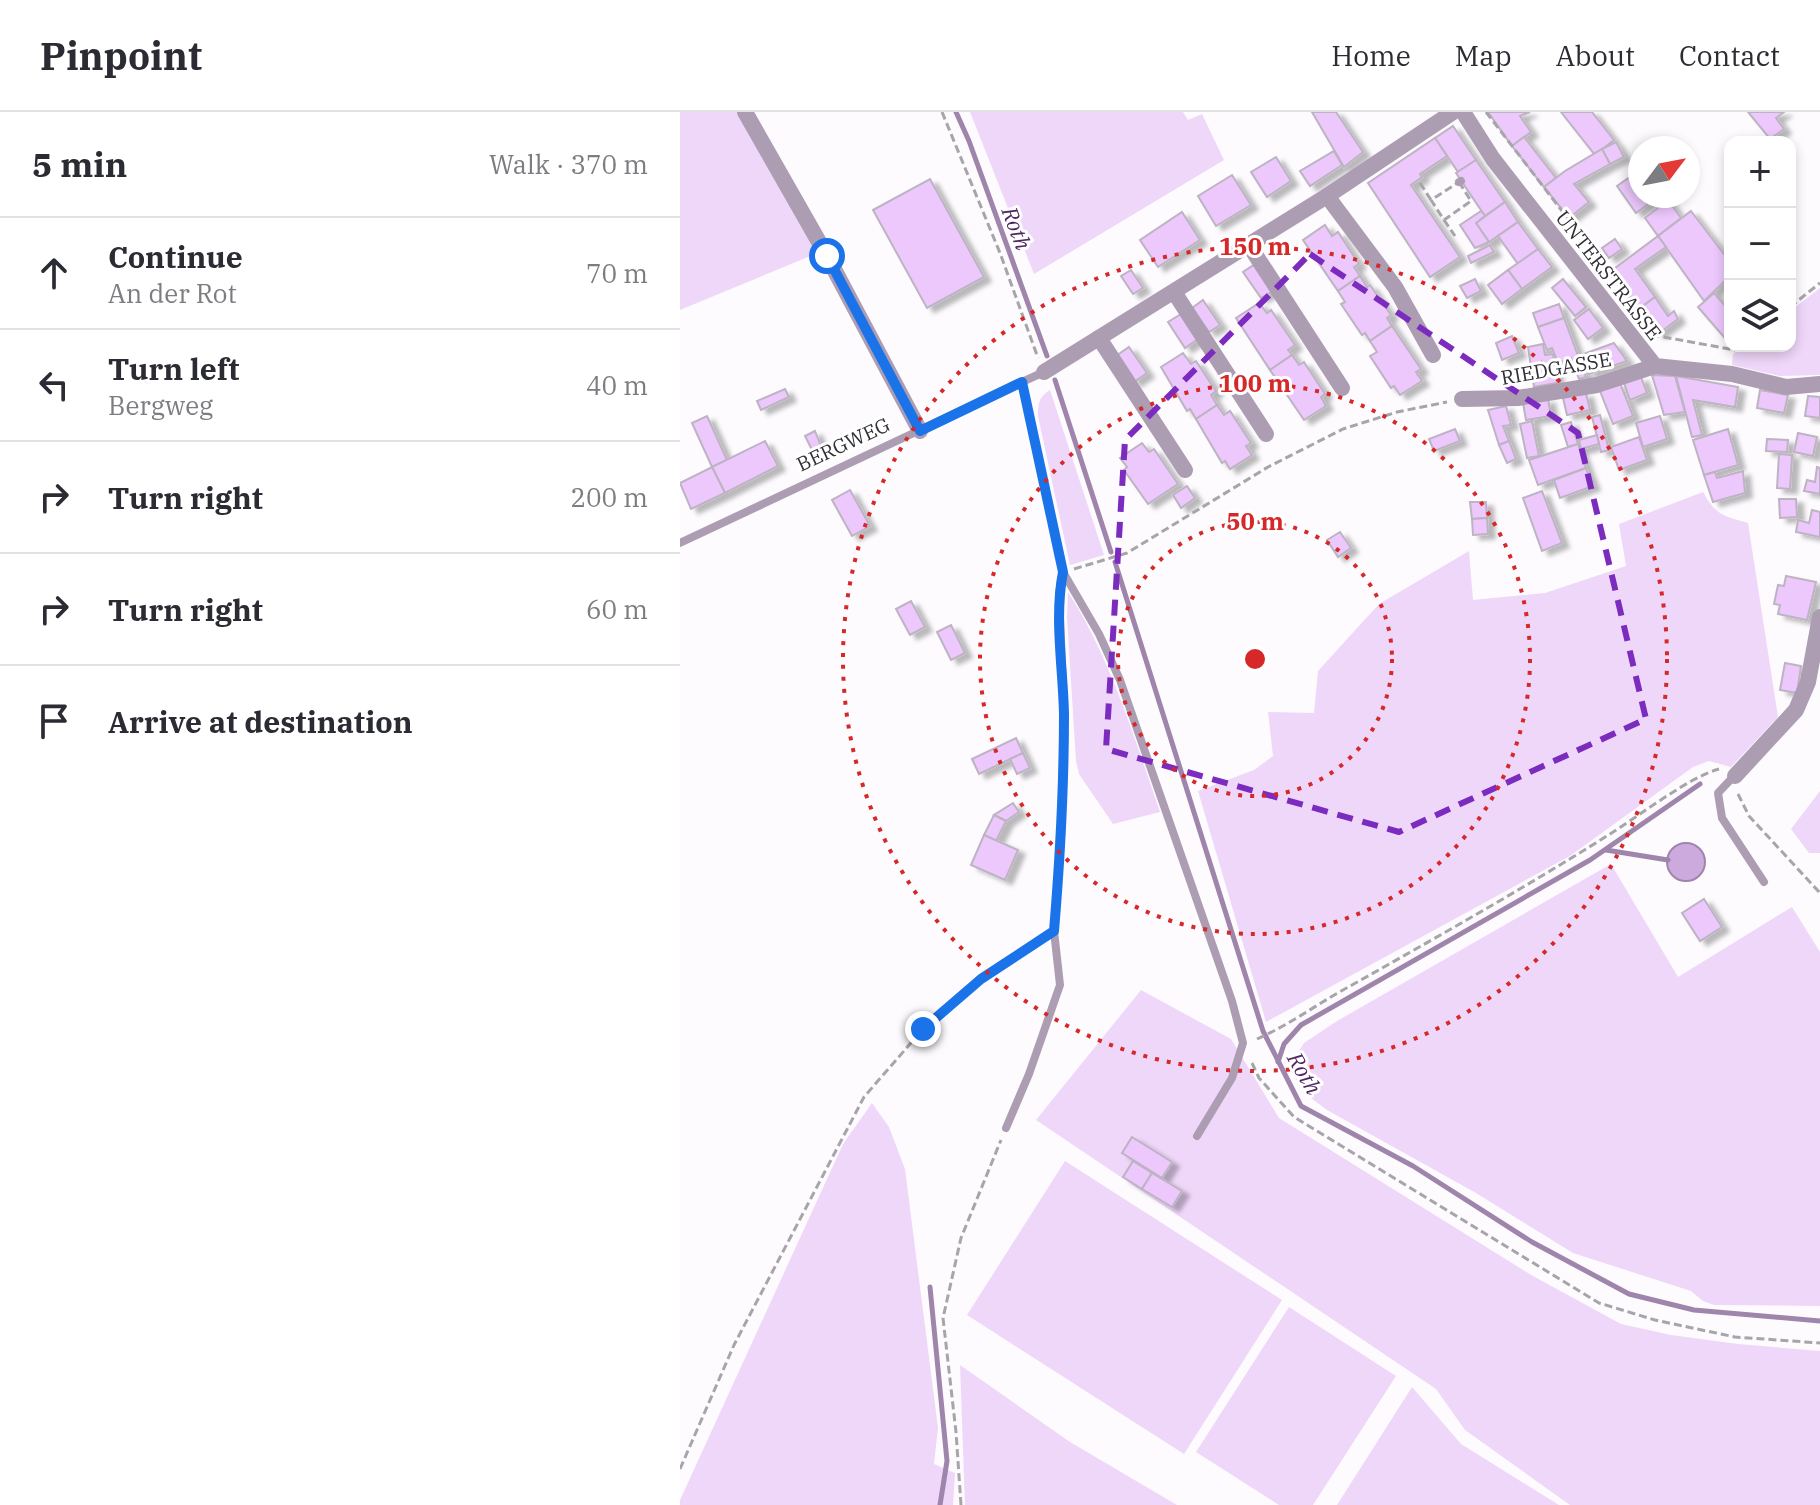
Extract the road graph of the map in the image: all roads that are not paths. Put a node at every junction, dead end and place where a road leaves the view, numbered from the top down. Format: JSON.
{"nodes":[{"id":1,"x":745,"y":112,"type":"edge"},
{"id":2,"x":1453,"y":112,"type":"edge"},
{"id":3,"x":1463,"y":112,"type":"edge"},
{"id":4,"x":1327,"y":196,"type":"junction"},
{"id":5,"x":1249,"y":245,"type":"junction"},
{"id":6,"x":1174,"y":292,"type":"junction"},
{"id":7,"x":1099,"y":338,"type":"junction"},
{"id":8,"x":1433,"y":355,"type":"dead end"},
{"id":9,"x":1655,"y":366,"type":"junction"},
{"id":10,"x":1044,"y":372,"type":"joint"},
{"id":11,"x":1022,"y":382,"type":"junction"},
{"id":12,"x":1820,"y":384,"type":"edge"},
{"id":13,"x":1342,"y":388,"type":"dead end"},
{"id":14,"x":1462,"y":399,"type":"road end"},
{"id":15,"x":920,"y":431,"type":"junction"},
{"id":16,"x":1266,"y":434,"type":"dead end"},
{"id":17,"x":1185,"y":470,"type":"dead end"},
{"id":18,"x":680,"y":543,"type":"edge"},
{"id":19,"x":1063,"y":572,"type":"junction"},
{"id":20,"x":1820,"y":617,"type":"edge"},
{"id":21,"x":1735,"y":776,"type":"joint"},
{"id":22,"x":1764,"y":882,"type":"dead end"},
{"id":23,"x":1006,"y":1128,"type":"road end"},
{"id":24,"x":1197,"y":1136,"type":"dead end"}],
"edges":[{"from":1,"to":15,"type":"street"},
{"from":2,"to":4,"type":"street"},
{"from":3,"to":9,"type":"street","name":"UNTERSTRASSE"},
{"from":4,"to":5,"type":"street"},
{"from":4,"to":8,"type":"street"},
{"from":5,"to":6,"type":"street"},
{"from":5,"to":13,"type":"street"},
{"from":6,"to":7,"type":"street"},
{"from":6,"to":16,"type":"street"},
{"from":7,"to":10,"type":"street"},
{"from":7,"to":17,"type":"street"},
{"from":9,"to":12,"type":"street","name":"UNTERSTRASSE"},
{"from":9,"to":14,"type":"street","name":"RIEDGASSE"},
{"from":10,"to":11,"type":"lane","name":"BERGWEG"},
{"from":11,"to":15,"type":"lane","name":"BERGWEG"},
{"from":11,"to":19,"type":"lane"},
{"from":15,"to":18,"type":"lane","name":"BERGWEG"},
{"from":19,"to":23,"type":"lane"},
{"from":19,"to":24,"type":"lane"},
{"from":20,"to":21,"type":"street"},
{"from":21,"to":22,"type":"lane"}]}
